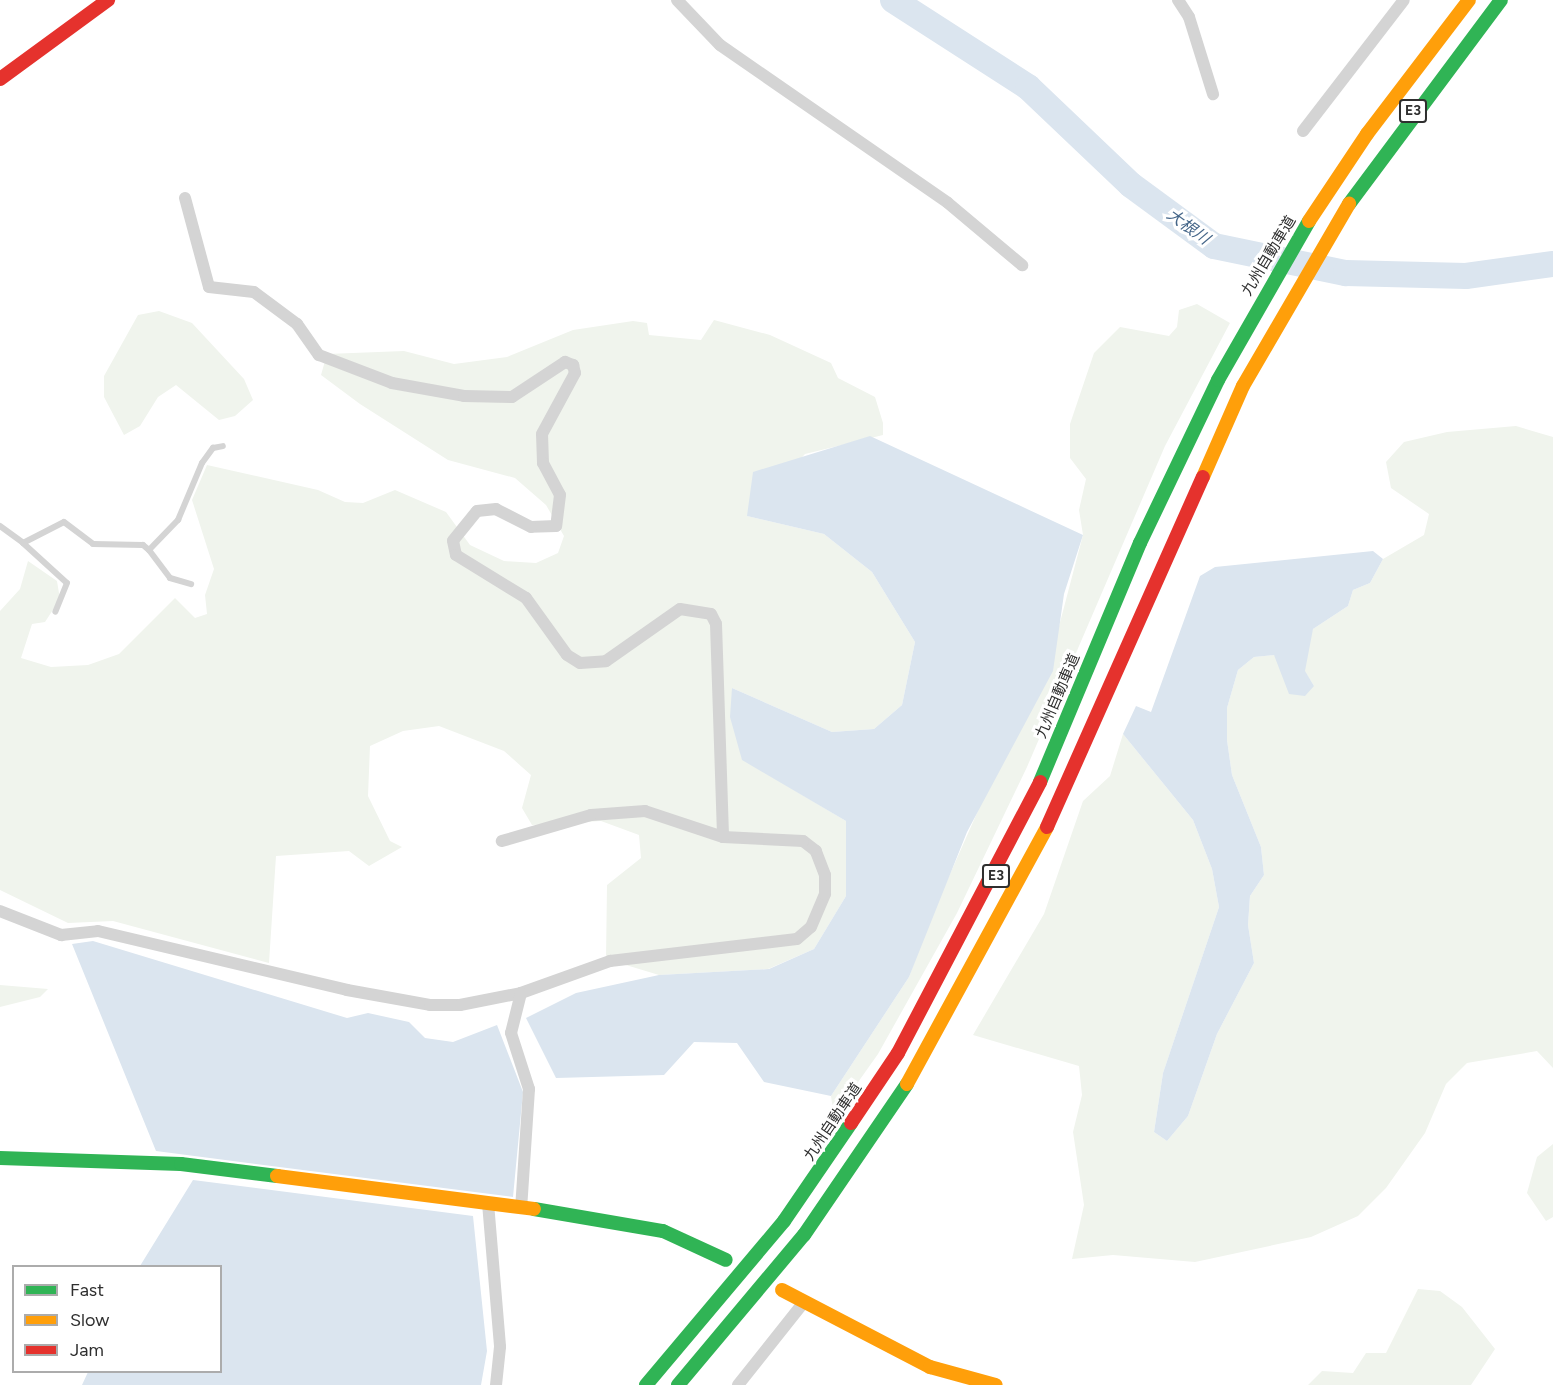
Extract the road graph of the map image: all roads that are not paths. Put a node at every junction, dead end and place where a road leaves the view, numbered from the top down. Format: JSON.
{"nodes":[{"id":1,"x":108,"y":0,"type":"edge"},
{"id":2,"x":677,"y":0,"type":"edge"},
{"id":3,"x":1178,"y":0,"type":"edge"},
{"id":4,"x":1404,"y":0,"type":"edge"},
{"id":5,"x":1469,"y":0,"type":"edge"},
{"id":6,"x":1502,"y":0,"type":"edge"},
{"id":7,"x":0,"y":79,"type":"edge"},
{"id":8,"x":1213,"y":94,"type":"dead end"},
{"id":9,"x":1303,"y":131,"type":"dead end"},
{"id":10,"x":184,"y":198,"type":"dead end"},
{"id":11,"x":1022,"y":265,"type":"dead end"},
{"id":12,"x":223,"y":446,"type":"dead end"},
{"id":13,"x":0,"y":526,"type":"edge"},
{"id":14,"x":23,"y":543,"type":"junction"},
{"id":15,"x":149,"y":550,"type":"junction"},
{"id":16,"x":190,"y":584,"type":"dead end"},
{"id":17,"x":56,"y":612,"type":"dead end"},
{"id":18,"x":723,"y":837,"type":"junction"},
{"id":19,"x":502,"y":841,"type":"dead end"},
{"id":20,"x":0,"y":911,"type":"edge"},
{"id":21,"x":520,"y":993,"type":"junction"},
{"id":22,"x":0,"y":1158,"type":"edge"},
{"id":23,"x":488,"y":1203,"type":"junction"},
{"id":24,"x":520,"y":1208,"type":"junction"},
{"id":25,"x":726,"y":1260,"type":"dead end"},
{"id":26,"x":782,"y":1290,"type":"dead end"},
{"id":27,"x":804,"y":1302,"type":"junction"},
{"id":28,"x":496,"y":1385,"type":"edge"},
{"id":29,"x":646,"y":1385,"type":"edge"},
{"id":30,"x":678,"y":1385,"type":"edge"},
{"id":31,"x":738,"y":1385,"type":"edge"},
{"id":32,"x":996,"y":1385,"type":"edge"}],
"edges":[{"from":1,"to":7,"type":"main road"},
{"from":2,"to":11,"type":"street"},
{"from":3,"to":8,"type":"street"},
{"from":4,"to":9,"type":"street"},
{"from":5,"to":29,"type":"main road","name":"九州自動車道","number":"E3"},
{"from":6,"to":30,"type":"main road","number":"E3"},
{"from":10,"to":18,"type":"street"},
{"from":12,"to":15,"type":"lane"},
{"from":13,"to":14,"type":"lane"},
{"from":14,"to":15,"type":"lane"},
{"from":14,"to":17,"type":"lane"},
{"from":15,"to":16,"type":"lane"},
{"from":18,"to":19,"type":"street"},
{"from":18,"to":21,"type":"street"},
{"from":20,"to":21,"type":"street"},
{"from":21,"to":24,"type":"street"},
{"from":22,"to":23,"type":"main road"},
{"from":23,"to":24,"type":"main road"},
{"from":23,"to":28,"type":"street"},
{"from":24,"to":25,"type":"main road"},
{"from":26,"to":27,"type":"main road"},
{"from":27,"to":31,"type":"street"},
{"from":27,"to":32,"type":"main road"}]}
